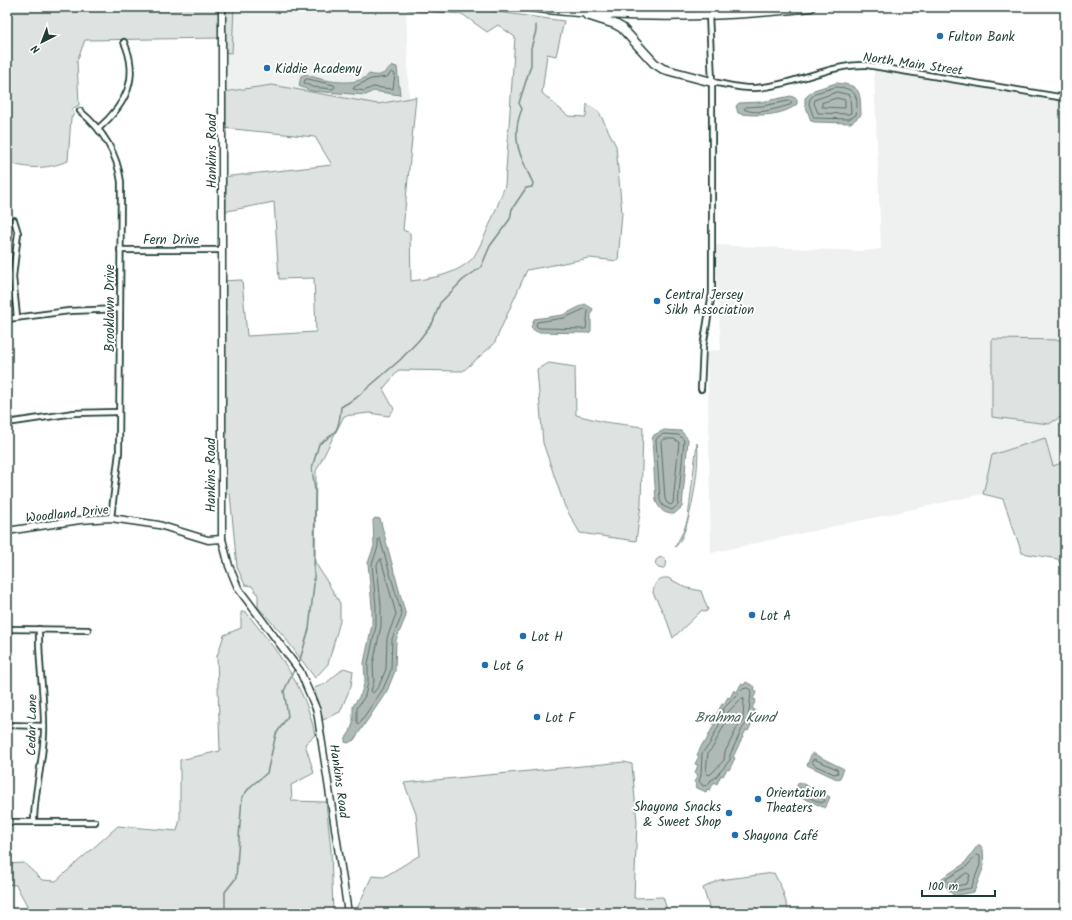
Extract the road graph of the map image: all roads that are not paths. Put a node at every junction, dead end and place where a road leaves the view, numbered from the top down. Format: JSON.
{"nodes":[{"id":1,"x":222,"y":7,"type":"edge"},
{"id":2,"x":530,"y":7,"type":"edge"},
{"id":3,"x":811,"y":7,"type":"edge"},
{"id":4,"x":565,"y":10,"type":"junction"},
{"id":5,"x":709,"y":11,"type":"edge"},
{"id":6,"x":124,"y":42,"type":"dead end"},
{"id":7,"x":712,"y":82,"type":"junction"},
{"id":8,"x":1065,"y":98,"type":"edge"},
{"id":9,"x":80,"y":111,"type":"dead end"},
{"id":10,"x":99,"y":128,"type":"junction"},
{"id":11,"x":14,"y":220,"type":"dead end"},
{"id":12,"x":120,"y":250,"type":"junction"},
{"id":13,"x":222,"y":250,"type":"junction"},
{"id":14,"x":120,"y":309,"type":"junction"},
{"id":15,"x":17,"y":317,"type":"junction"},
{"id":16,"x":7,"y":319,"type":"edge"},
{"id":17,"x":701,"y":389,"type":"dead end"},
{"id":18,"x":119,"y":412,"type":"junction"},
{"id":19,"x":7,"y":423,"type":"edge"},
{"id":20,"x":111,"y":518,"type":"junction"},
{"id":21,"x":7,"y":531,"type":"edge"},
{"id":22,"x":222,"y":539,"type":"junction"},
{"id":23,"x":7,"y":629,"type":"edge"},
{"id":24,"x":39,"y":629,"type":"junction"},
{"id":25,"x":88,"y":630,"type":"dead end"},
{"id":26,"x":7,"y":725,"type":"edge"},
{"id":27,"x":44,"y":726,"type":"junction"},
{"id":28,"x":7,"y":822,"type":"edge"},
{"id":29,"x":34,"y":822,"type":"junction"},
{"id":30,"x":95,"y":822,"type":"dead end"},
{"id":31,"x":348,"y":913,"type":"edge"}],
"edges":[{"from":1,"to":13,"type":"main road","name":"Hankins Road"},
{"from":2,"to":4,"type":"highway"},
{"from":3,"to":5,"type":"highway"},
{"from":4,"to":5,"type":"highway"},
{"from":4,"to":7,"type":"highway"},
{"from":5,"to":7,"type":"street"},
{"from":6,"to":10,"type":"street"},
{"from":7,"to":8,"type":"street","name":"North Main Street"},
{"from":7,"to":17,"type":"street"},
{"from":9,"to":10,"type":"street","name":"Brooklawn Drive"},
{"from":10,"to":12,"type":"street","name":"Brooklawn Drive"},
{"from":11,"to":15,"type":"street"},
{"from":12,"to":13,"type":"street","name":"Fern Drive"},
{"from":12,"to":14,"type":"street","name":"Brooklawn Drive"},
{"from":13,"to":22,"type":"main road","name":"Hankins Road"},
{"from":14,"to":15,"type":"street"},
{"from":14,"to":18,"type":"street","name":"Brooklawn Drive"},
{"from":15,"to":16,"type":"street"},
{"from":18,"to":19,"type":"street"},
{"from":18,"to":20,"type":"street","name":"Brooklawn Drive"},
{"from":20,"to":21,"type":"main road","name":"Woodland Drive"},
{"from":20,"to":22,"type":"main road","name":"Woodland Drive"},
{"from":22,"to":31,"type":"main road","name":"Hankins Road"},
{"from":23,"to":24,"type":"street"},
{"from":24,"to":25,"type":"street"},
{"from":24,"to":27,"type":"street","name":"Cedar Lane"},
{"from":26,"to":27,"type":"street"},
{"from":27,"to":29,"type":"street","name":"Cedar Lane"},
{"from":28,"to":29,"type":"street"},
{"from":29,"to":30,"type":"street"}]}
